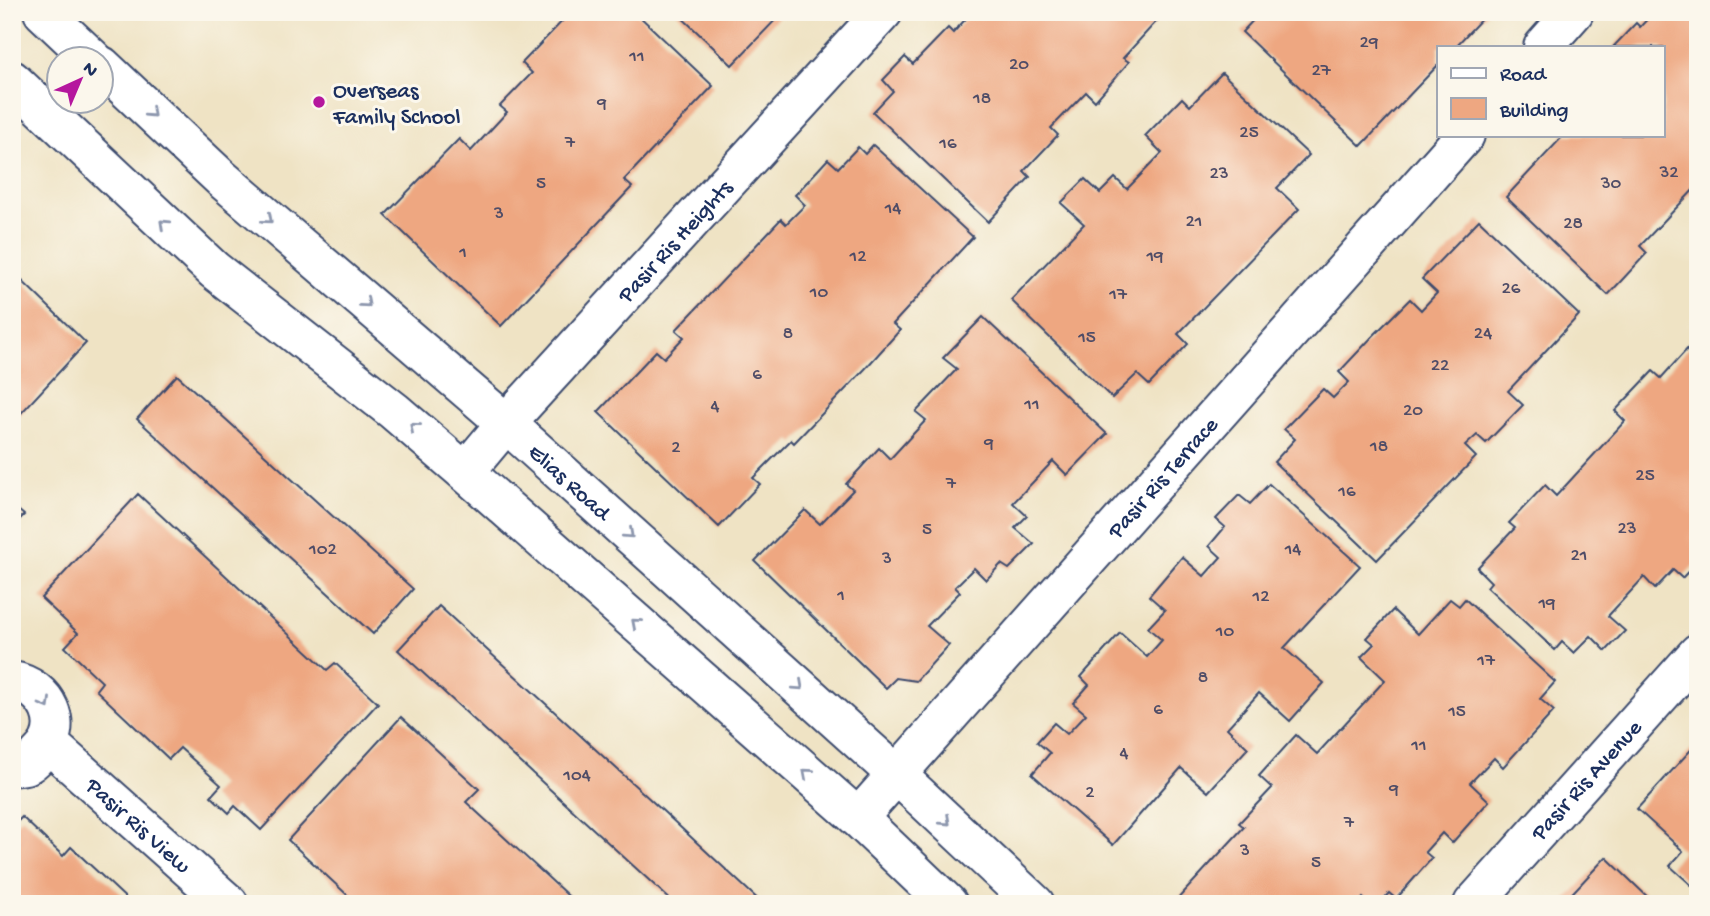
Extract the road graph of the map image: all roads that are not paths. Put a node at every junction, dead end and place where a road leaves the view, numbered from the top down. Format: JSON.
{"nodes":[{"id":1,"x":43,"y":12,"type":"edge"},
{"id":2,"x":883,"y":12,"type":"edge"},
{"id":3,"x":1574,"y":12,"type":"edge"},
{"id":4,"x":79,"y":46,"type":"edge"},
{"id":5,"x":1544,"y":46,"type":"edge"},
{"id":6,"x":116,"y":79,"type":"edge"},
{"id":7,"x":12,"y":80,"type":"edge"},
{"id":8,"x":1464,"y":136,"type":"edge"},
{"id":9,"x":506,"y":423,"type":"junction"},
{"id":10,"x":465,"y":472,"type":"junction"},
{"id":11,"x":1698,"y":653,"type":"edge"},
{"id":12,"x":12,"y":681,"type":"edge"},
{"id":13,"x":49,"y":744,"type":"junction"},
{"id":14,"x":12,"y":767,"type":"edge"},
{"id":15,"x":897,"y":774,"type":"junction"},
{"id":16,"x":858,"y":818,"type":"junction"},
{"id":17,"x":229,"y":904,"type":"edge"},
{"id":18,"x":948,"y":904,"type":"edge"},
{"id":19,"x":1035,"y":904,"type":"edge"},
{"id":20,"x":1473,"y":904,"type":"edge"}],
"edges":[{"from":1,"to":4,"type":"street"},
{"from":2,"to":9,"type":"street","name":"Pasir Ris Heights"},
{"from":3,"to":5,"type":"street"},
{"from":6,"to":9,"type":"street","name":"Elias Road","one_way":true},
{"from":10,"to":7,"type":"street","one_way":true},
{"from":8,"to":15,"type":"street","name":"Pasir Ris Terrace"},
{"from":9,"to":10,"type":"street","name":"Pasir Ris Heights"},
{"from":9,"to":15,"type":"street","name":"Elias Road","one_way":true},
{"from":16,"to":10,"type":"street","one_way":true},
{"from":11,"to":20,"type":"street","name":"Pasir Ris Avenue"},
{"from":12,"to":13,"type":"street","one_way":true},
{"from":13,"to":14,"type":"street"},
{"from":13,"to":17,"type":"street","name":"Pasir Ris View"},
{"from":15,"to":16,"type":"street","name":"Pasir Ris Terrace"},
{"from":15,"to":19,"type":"street","name":"Elias Road","one_way":true},
{"from":16,"to":18,"type":"street"}]}
